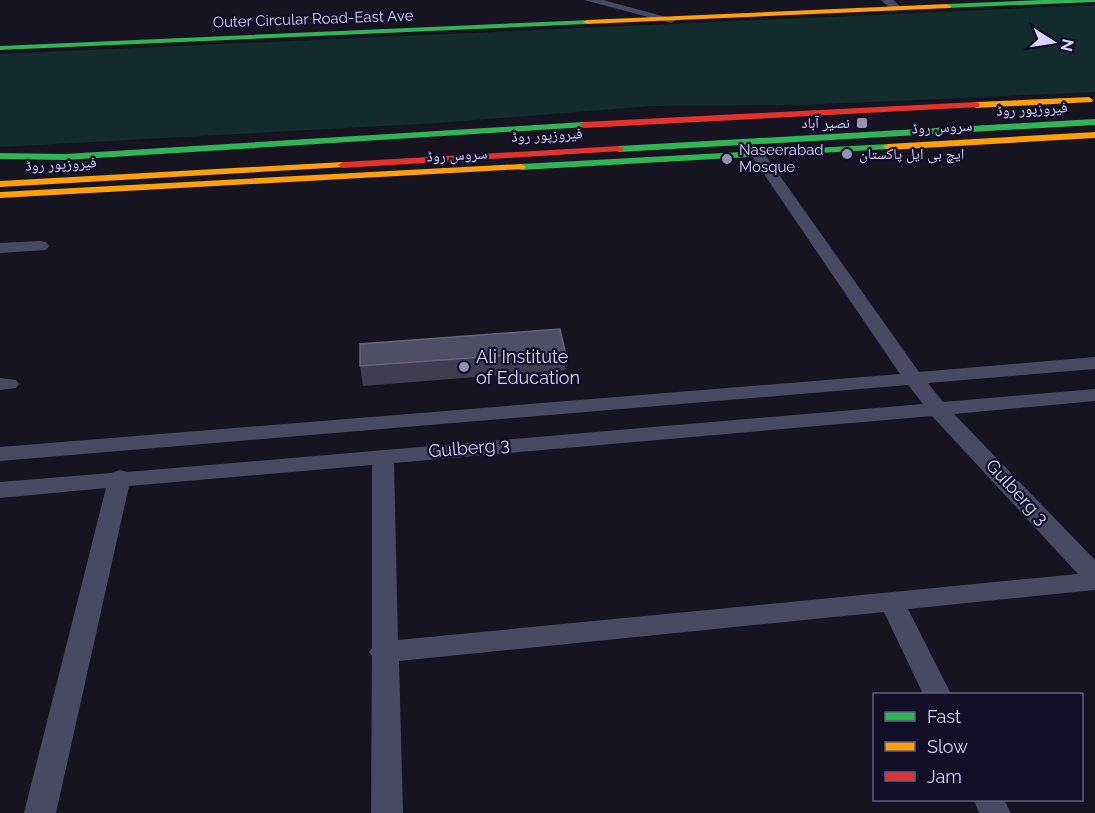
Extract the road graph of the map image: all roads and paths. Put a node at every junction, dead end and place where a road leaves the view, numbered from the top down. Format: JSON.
{"nodes":[{"id":1,"x":589,"y":0,"type":"edge"},
{"id":2,"x":1095,"y":0,"type":"edge"},
{"id":3,"x":892,"y":4,"type":"edge"},
{"id":4,"x":662,"y":7,"type":"dead end"},
{"id":5,"x":671,"y":20,"type":"junction"},
{"id":6,"x":0,"y":48,"type":"edge"},
{"id":7,"x":1095,"y":99,"type":"edge"},
{"id":8,"x":1095,"y":122,"type":"edge"},
{"id":9,"x":1095,"y":135,"type":"edge"},
{"id":10,"x":632,"y":147,"type":"junction"},
{"id":11,"x":758,"y":155,"type":"junction"},
{"id":12,"x":0,"y":156,"type":"edge"},
{"id":13,"x":65,"y":157,"type":"junction"},
{"id":14,"x":0,"y":162,"type":"edge"},
{"id":15,"x":507,"y":169,"type":"junction"},
{"id":16,"x":0,"y":184,"type":"edge"},
{"id":17,"x":0,"y":195,"type":"edge"},
{"id":18,"x":40,"y":246,"type":"dead end"},
{"id":19,"x":0,"y":248,"type":"edge"},
{"id":20,"x":1095,"y":363,"type":"edge"},
{"id":21,"x":914,"y":379,"type":"junction"},
{"id":22,"x":1095,"y":395,"type":"edge"},
{"id":23,"x":938,"y":408,"type":"junction"},
{"id":24,"x":0,"y":454,"type":"edge"},
{"id":25,"x":383,"y":455,"type":"junction"},
{"id":26,"x":120,"y":477,"type":"junction"},
{"id":27,"x":0,"y":490,"type":"edge"},
{"id":28,"x":1095,"y":576,"type":"edge"},
{"id":29,"x":1095,"y":581,"type":"edge"},
{"id":30,"x":892,"y":602,"type":"junction"},
{"id":31,"x":383,"y":652,"type":"junction"},
{"id":32,"x":937,"y":693,"type":"edge"},
{"id":33,"x":40,"y":813,"type":"edge"},
{"id":34,"x":387,"y":813,"type":"edge"}],
"edges":[{"from":1,"to":5,"type":"street"},
{"from":2,"to":3,"type":"street","name":"Outer Circular Road-East Ave"},
{"from":3,"to":5,"type":"street","name":"Outer Circular Road-East Ave"},
{"from":4,"to":5,"type":"street"},
{"from":5,"to":6,"type":"street","name":"Outer Circular Road-East Ave"},
{"from":7,"to":13,"type":"street","name":"فیروزپور روڈ"},
{"from":8,"to":10,"type":"street","name":"فیروزپور روڈ"},
{"from":9,"to":11,"type":"street","name":"سروس روڈ"},
{"from":10,"to":15,"type":"street"},
{"from":10,"to":16,"type":"street","name":"فیروزپور روڈ"},
{"from":11,"to":15,"type":"street","name":"سروس روڈ"},
{"from":11,"to":21,"type":"street"},
{"from":12,"to":13,"type":"street","name":"فیروزپور روڈ"},
{"from":13,"to":14,"type":"street"},
{"from":15,"to":17,"type":"street","name":"سروس روڈ"},
{"from":18,"to":19,"type":"street"},
{"from":20,"to":21,"type":"street"},
{"from":21,"to":23,"type":"street"},
{"from":21,"to":24,"type":"street"},
{"from":22,"to":23,"type":"street","name":"Gulberg 3"},
{"from":23,"to":25,"type":"street","name":"Gulberg 3"},
{"from":23,"to":28,"type":"street","name":"Gulberg 3"},
{"from":25,"to":26,"type":"street","name":"Gulberg 3"},
{"from":25,"to":31,"type":"street"},
{"from":26,"to":27,"type":"street","name":"Gulberg 3"},
{"from":26,"to":33,"type":"street"},
{"from":29,"to":30,"type":"street"},
{"from":30,"to":31,"type":"street"},
{"from":30,"to":32,"type":"street"},
{"from":31,"to":34,"type":"street"}]}
